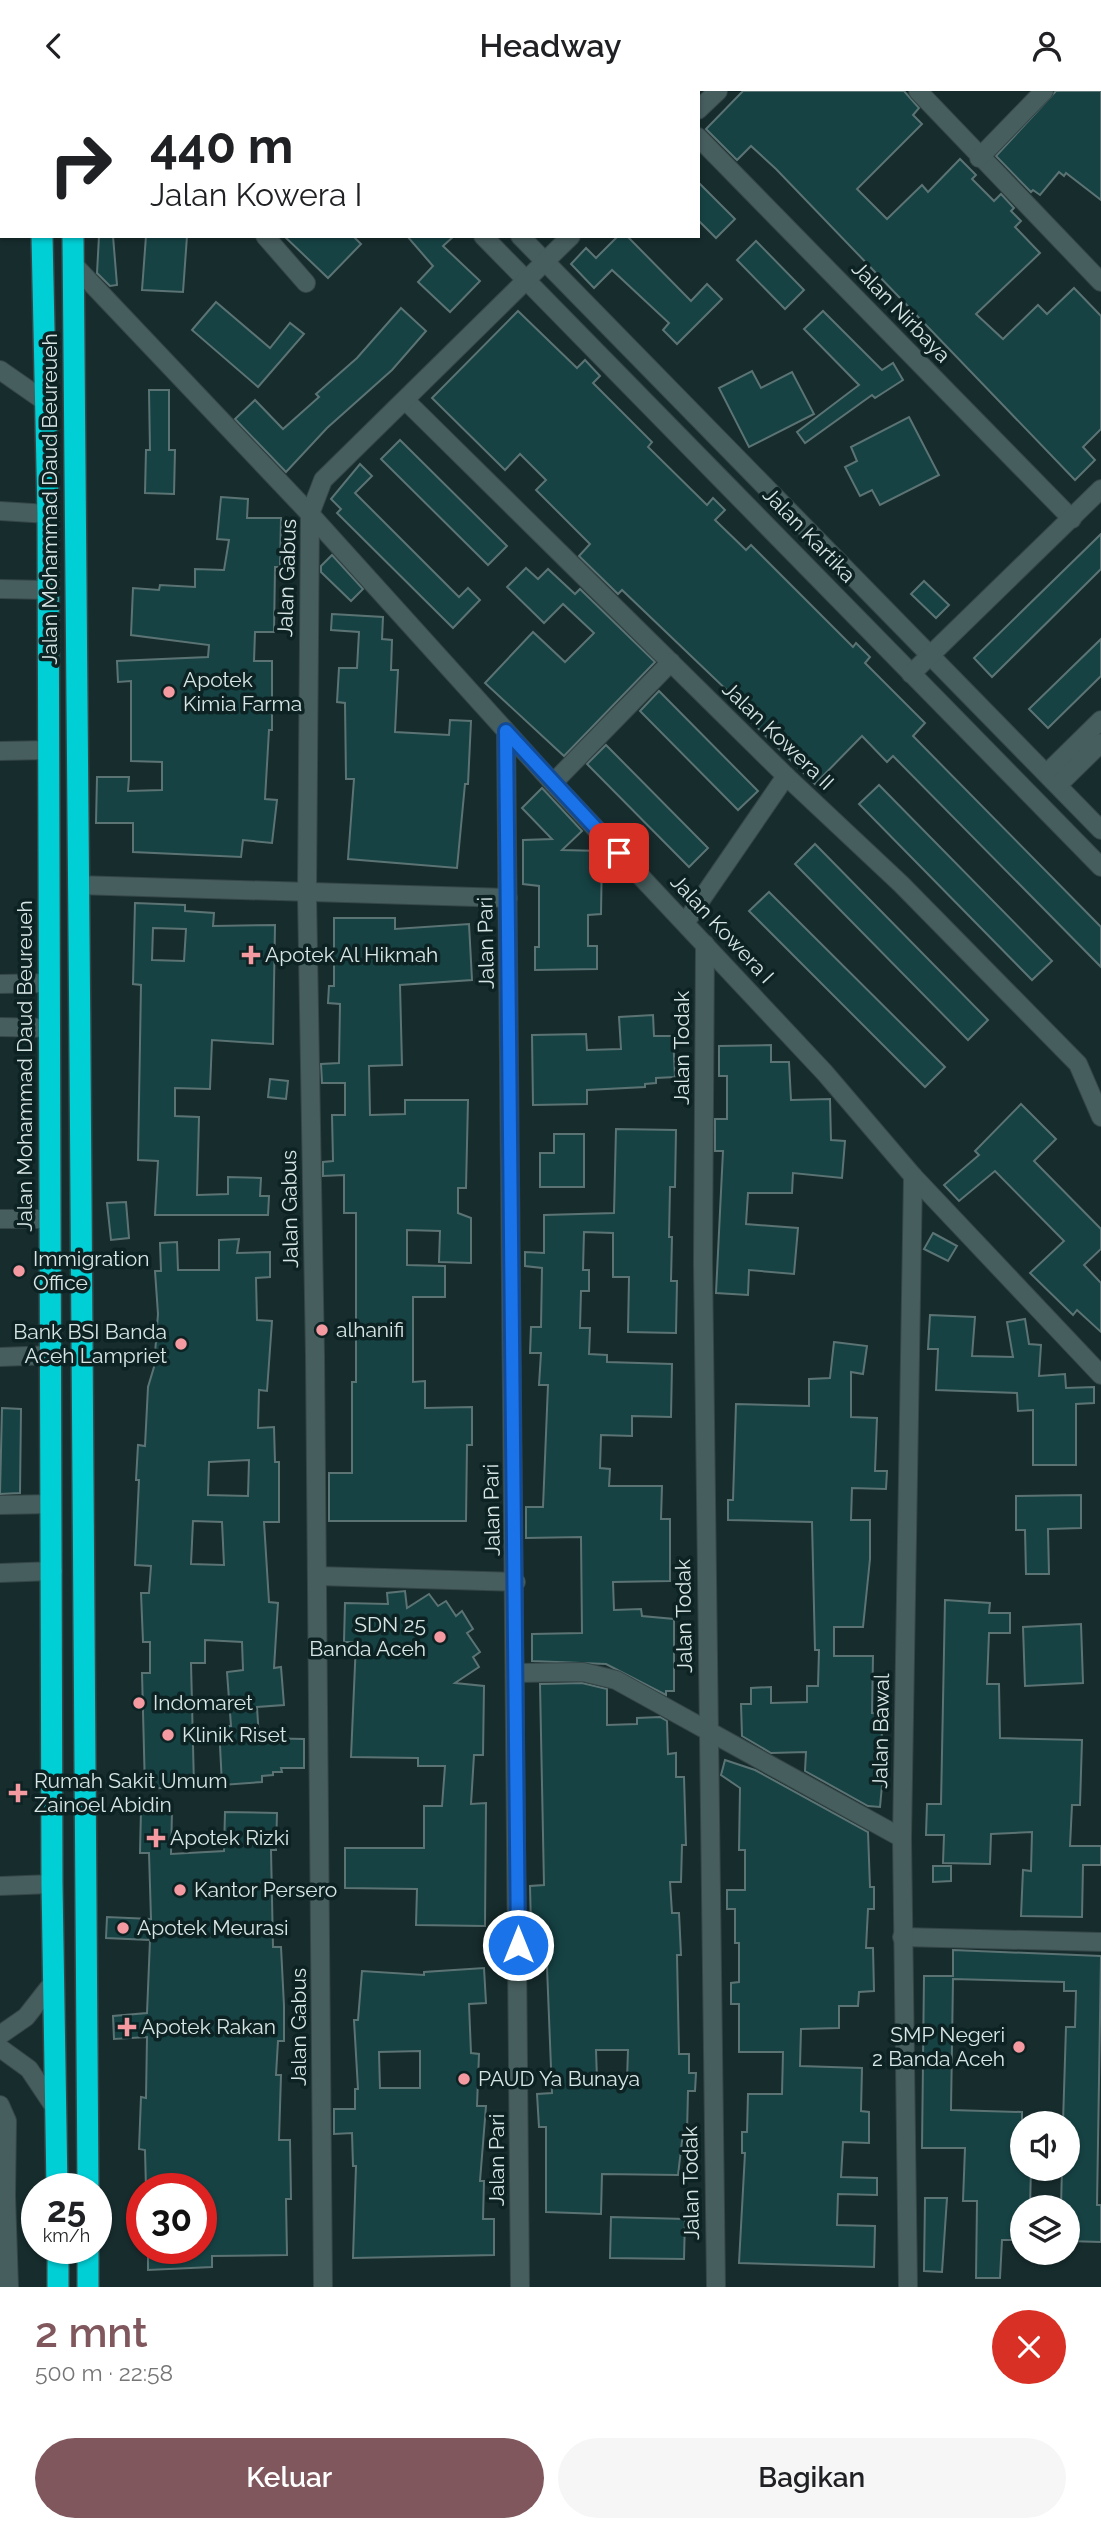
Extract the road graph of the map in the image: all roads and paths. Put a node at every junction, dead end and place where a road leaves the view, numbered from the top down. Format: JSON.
{"nodes":[{"id":1,"x":718,"y":91,"type":"edge"},
{"id":2,"x":918,"y":91,"type":"edge"},
{"id":3,"x":1044,"y":91,"type":"edge"},
{"id":4,"x":700,"y":108,"type":"edge"},
{"id":5,"x":700,"y":139,"type":"edge"},
{"id":6,"x":979,"y":158,"type":"junction"},
{"id":7,"x":42,"y":238,"type":"edge"},
{"id":8,"x":73,"y":238,"type":"edge"},
{"id":9,"x":267,"y":238,"type":"edge"},
{"id":10,"x":485,"y":238,"type":"edge"},
{"id":11,"x":522,"y":238,"type":"edge"},
{"id":12,"x":569,"y":238,"type":"edge"},
{"id":13,"x":545,"y":263,"type":"junction"},
{"id":14,"x":73,"y":264,"type":"junction"},
{"id":15,"x":525,"y":281,"type":"junction"},
{"id":16,"x":1101,"y":282,"type":"edge"},
{"id":17,"x":306,"y":283,"type":"dead end"},
{"id":18,"x":0,"y":370,"type":"edge"},
{"id":19,"x":43,"y":400,"type":"junction"},
{"id":20,"x":405,"y":400,"type":"junction"},
{"id":21,"x":724,"y":444,"type":"junction"},
{"id":22,"x":704,"y":460,"type":"junction"},
{"id":23,"x":1101,"y":489,"type":"edge"},
{"id":24,"x":0,"y":511,"type":"edge"},
{"id":25,"x":48,"y":514,"type":"junction"},
{"id":26,"x":310,"y":514,"type":"junction"},
{"id":27,"x":1072,"y":519,"type":"junction"},
{"id":28,"x":0,"y":589,"type":"edge"},
{"id":29,"x":47,"y":590,"type":"junction"},
{"id":30,"x":931,"y":655,"type":"junction"},
{"id":31,"x":671,"y":662,"type":"junction"},
{"id":32,"x":911,"y":674,"type":"junction"},
{"id":33,"x":1101,"y":719,"type":"edge"},
{"id":34,"x":506,"y":731,"type":"junction"},
{"id":35,"x":1101,"y":743,"type":"edge"},
{"id":36,"x":48,"y":750,"type":"junction"},
{"id":37,"x":0,"y":751,"type":"edge"},
{"id":38,"x":786,"y":776,"type":"junction"},
{"id":39,"x":1052,"y":779,"type":"junction"},
{"id":40,"x":553,"y":783,"type":"junction"},
{"id":41,"x":1101,"y":830,"type":"edge"},
{"id":42,"x":1101,"y":867,"type":"edge"},
{"id":43,"x":77,"y":885,"type":"junction"},
{"id":44,"x":307,"y":894,"type":"junction"},
{"id":45,"x":508,"y":898,"type":"junction"},
{"id":46,"x":685,"y":923,"type":"junction"},
{"id":47,"x":705,"y":944,"type":"junction"},
{"id":48,"x":49,"y":983,"type":"junction"},
{"id":49,"x":0,"y":984,"type":"edge"},
{"id":50,"x":0,"y":1027,"type":"edge"},
{"id":51,"x":49,"y":1028,"type":"junction"},
{"id":52,"x":1101,"y":1117,"type":"edge"},
{"id":53,"x":914,"y":1176,"type":"junction"},
{"id":54,"x":0,"y":1219,"type":"edge"},
{"id":55,"x":50,"y":1219,"type":"junction"},
{"id":56,"x":52,"y":1355,"type":"junction"},
{"id":57,"x":0,"y":1357,"type":"edge"},
{"id":58,"x":1101,"y":1375,"type":"edge"},
{"id":59,"x":52,"y":1504,"type":"junction"},
{"id":60,"x":0,"y":1506,"type":"edge"},
{"id":61,"x":52,"y":1571,"type":"junction"},
{"id":62,"x":0,"y":1573,"type":"edge"},
{"id":63,"x":317,"y":1576,"type":"junction"},
{"id":64,"x":516,"y":1581,"type":"junction"},
{"id":65,"x":517,"y":1673,"type":"junction"},
{"id":66,"x":708,"y":1733,"type":"junction"},
{"id":67,"x":902,"y":1839,"type":"junction"},
{"id":68,"x":86,"y":1847,"type":"junction"},
{"id":69,"x":53,"y":1849,"type":"junction"},
{"id":70,"x":52,"y":1884,"type":"junction"},
{"id":71,"x":0,"y":1886,"type":"edge"},
{"id":72,"x":902,"y":1937,"type":"junction"},
{"id":73,"x":1101,"y":1942,"type":"edge"},
{"id":74,"x":55,"y":1980,"type":"junction"},
{"id":75,"x":0,"y":2035,"type":"edge"},
{"id":76,"x":0,"y":2048,"type":"edge"},
{"id":77,"x":0,"y":2105,"type":"edge"},
{"id":78,"x":57,"y":2111,"type":"junction"},
{"id":79,"x":57,"y":2173,"type":"edge"},
{"id":80,"x":88,"y":2173,"type":"edge"},
{"id":81,"x":3,"y":2196,"type":"edge"},
{"id":82,"x":58,"y":2264,"type":"edge"},
{"id":83,"x":88,"y":2264,"type":"edge"},
{"id":84,"x":9,"y":2287,"type":"edge"},
{"id":85,"x":58,"y":2287,"type":"edge"},
{"id":86,"x":88,"y":2287,"type":"edge"},
{"id":87,"x":323,"y":2287,"type":"edge"},
{"id":88,"x":520,"y":2287,"type":"edge"},
{"id":89,"x":716,"y":2287,"type":"edge"},
{"id":90,"x":908,"y":2287,"type":"edge"}],
"edges":[{"from":1,"to":4,"type":"street"},
{"from":2,"to":6,"type":"street"},
{"from":3,"to":6,"type":"street"},
{"from":5,"to":27,"type":"street","name":"Jalan Nirbaya"},
{"from":6,"to":16,"type":"street"},
{"from":7,"to":19,"type":"highway","name":"Jalan Mohammad Daud Beureueh"},
{"from":8,"to":14,"type":"highway","name":"Jalan Mohammad Daud Beureueh"},
{"from":9,"to":17,"type":"street"},
{"from":10,"to":15,"type":"street","name":"Jalan Kartika"},
{"from":11,"to":13,"type":"street","name":"Jalan Kartika"},
{"from":12,"to":13,"type":"street","name":"Jalan Gabus"},
{"from":13,"to":15,"type":"street","name":"Jalan Gabus"},
{"from":13,"to":21,"type":"street","name":"Jalan Kartika"},
{"from":14,"to":26,"type":"street","name":"Jalan Kowera I"},
{"from":14,"to":43,"type":"highway","name":"Jalan Mohammad Daud Beureueh"},
{"from":15,"to":20,"type":"street","name":"Jalan Gabus"},
{"from":15,"to":22,"type":"street","name":"Jalan Kartika"},
{"from":18,"to":19,"type":"street"},
{"from":19,"to":25,"type":"highway","name":"Jalan Mohammad Daud Beureueh"},
{"from":20,"to":26,"type":"street","name":"Jalan Gabus"},
{"from":20,"to":31,"type":"street","name":"Jalan Kowera II"},
{"from":21,"to":22,"type":"street"},
{"from":21,"to":30,"type":"street","name":"Jalan Kartika"},
{"from":22,"to":32,"type":"street","name":"Jalan Kartika"},
{"from":23,"to":27,"type":"street"},
{"from":24,"to":25,"type":"street"},
{"from":25,"to":29,"type":"highway","name":"Jalan Mohammad Daud Beureueh"},
{"from":26,"to":34,"type":"street","name":"Jalan Kowera I"},
{"from":26,"to":44,"type":"street","name":"Jalan Gabus"},
{"from":27,"to":30,"type":"street"},
{"from":28,"to":29,"type":"street"},
{"from":29,"to":36,"type":"highway","name":"Jalan Mohammad Daud Beureueh"},
{"from":30,"to":32,"type":"street"},
{"from":30,"to":39,"type":"street","name":"Jalan Kartika"},
{"from":31,"to":38,"type":"street","name":"Jalan Kowera II"},
{"from":31,"to":40,"type":"street"},
{"from":32,"to":42,"type":"street","name":"Jalan Kartika"},
{"from":33,"to":39,"type":"street"},
{"from":34,"to":40,"type":"street","name":"Jalan Kowera I"},
{"from":34,"to":45,"type":"street","name":"Jalan Pari"},
{"from":35,"to":39,"type":"street"},
{"from":36,"to":37,"type":"street"},
{"from":36,"to":48,"type":"highway","name":"Jalan Mohammad Daud Beureueh"},
{"from":38,"to":46,"type":"street"},
{"from":38,"to":52,"type":"street","name":"Jalan Kowera II"},
{"from":39,"to":41,"type":"street","name":"Jalan Kartika"},
{"from":40,"to":46,"type":"street","name":"Jalan Kowera I"},
{"from":43,"to":44,"type":"street"},
{"from":43,"to":68,"type":"highway","name":"Jalan Mohammad Daud Beureueh"},
{"from":44,"to":45,"type":"street"},
{"from":44,"to":63,"type":"street","name":"Jalan Gabus"},
{"from":45,"to":64,"type":"street","name":"Jalan Pari"},
{"from":46,"to":47,"type":"street","name":"Jalan Kowera I"},
{"from":47,"to":53,"type":"street","name":"Jalan Kowera I"},
{"from":47,"to":66,"type":"street","name":"Jalan Todak"},
{"from":48,"to":49,"type":"street"},
{"from":48,"to":51,"type":"highway","name":"Jalan Mohammad Daud Beureueh"},
{"from":50,"to":51,"type":"street"},
{"from":51,"to":55,"type":"highway","name":"Jalan Mohammad Daud Beureueh"},
{"from":53,"to":58,"type":"street","name":"Jalan Kowera I"},
{"from":53,"to":67,"type":"street","name":"Jalan Bawal"},
{"from":54,"to":55,"type":"street"},
{"from":55,"to":56,"type":"highway","name":"Jalan Mohammad Daud Beureueh"},
{"from":56,"to":57,"type":"street"},
{"from":56,"to":59,"type":"highway","name":"Jalan Mohammad Daud Beureueh"},
{"from":59,"to":60,"type":"street"},
{"from":59,"to":61,"type":"highway","name":"Jalan Mohammad Daud Beureueh"},
{"from":61,"to":62,"type":"street"},
{"from":61,"to":69,"type":"highway","name":"Jalan Mohammad Daud Beureueh"},
{"from":63,"to":64,"type":"street"},
{"from":63,"to":87,"type":"street","name":"Jalan Gabus"},
{"from":64,"to":65,"type":"street","name":"Jalan Pari"},
{"from":65,"to":66,"type":"street"},
{"from":65,"to":88,"type":"street","name":"Jalan Pari"},
{"from":66,"to":67,"type":"street"},
{"from":66,"to":89,"type":"street","name":"Jalan Todak"},
{"from":67,"to":72,"type":"street","name":"Jalan Bawal"},
{"from":68,"to":69,"type":"highway"},
{"from":68,"to":80,"type":"highway","name":"Jalan Mohammad Daud Beureueh"},
{"from":69,"to":70,"type":"highway","name":"Jalan Mohammad Daud Beureueh"},
{"from":70,"to":71,"type":"street"},
{"from":70,"to":74,"type":"highway","name":"Jalan Mohammad Daud Beureueh"},
{"from":72,"to":73,"type":"street"},
{"from":72,"to":90,"type":"street","name":"Jalan Bawal"},
{"from":74,"to":75,"type":"street"},
{"from":74,"to":78,"type":"highway","name":"Jalan Mohammad Daud Beureueh"},
{"from":76,"to":78,"type":"street"},
{"from":77,"to":81,"type":"street"},
{"from":78,"to":79,"type":"highway","name":"Jalan Mohammad Daud Beureueh"},
{"from":81,"to":84,"type":"street"},
{"from":82,"to":85,"type":"highway"},
{"from":83,"to":86,"type":"highway"}]}
